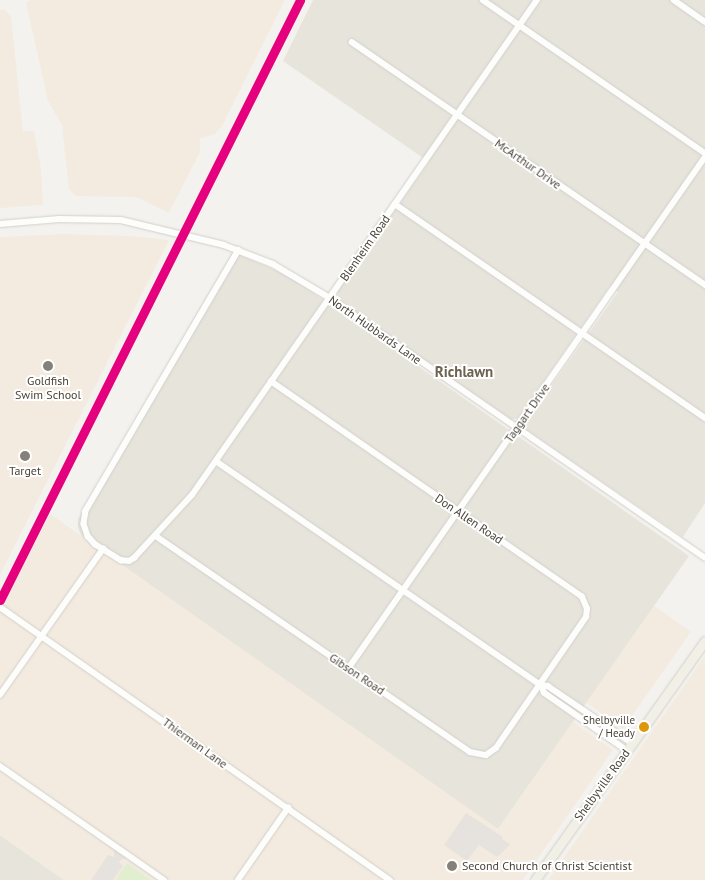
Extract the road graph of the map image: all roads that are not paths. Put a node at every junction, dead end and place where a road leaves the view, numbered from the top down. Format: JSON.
{"nodes":[{"id":1,"x":483,"y":0,"type":"edge"},
{"id":2,"x":537,"y":0,"type":"edge"},
{"id":3,"x":674,"y":0,"type":"edge"},
{"id":4,"x":705,"y":22,"type":"edge"},
{"id":5,"x":520,"y":26,"type":"junction"},
{"id":6,"x":352,"y":42,"type":"dead end"},
{"id":7,"x":457,"y":115,"type":"junction"},
{"id":8,"x":705,"y":153,"type":"edge"},
{"id":9,"x":705,"y":157,"type":"edge"},
{"id":10,"x":395,"y":204,"type":"junction"},
{"id":11,"x":0,"y":224,"type":"edge"},
{"id":12,"x":645,"y":244,"type":"junction"},
{"id":13,"x":239,"y":250,"type":"junction"},
{"id":14,"x":705,"y":285,"type":"edge"},
{"id":15,"x":330,"y":298,"type":"junction"},
{"id":16,"x":583,"y":334,"type":"junction"},
{"id":17,"x":271,"y":382,"type":"junction"},
{"id":18,"x":705,"y":418,"type":"edge"},
{"id":19,"x":516,"y":428,"type":"junction"},
{"id":20,"x":216,"y":461,"type":"junction"},
{"id":21,"x":458,"y":511,"type":"junction"},
{"id":22,"x":156,"y":536,"type":"junction"},
{"id":23,"x":103,"y":549,"type":"junction"},
{"id":24,"x":705,"y":558,"type":"edge"},
{"id":25,"x":404,"y":590,"type":"junction"},
{"id":26,"x":0,"y":607,"type":"edge"},
{"id":27,"x":42,"y":636,"type":"junction"},
{"id":28,"x":705,"y":641,"type":"edge"},
{"id":29,"x":348,"y":669,"type":"junction"},
{"id":30,"x":541,"y":685,"type":"junction"},
{"id":31,"x":0,"y":695,"type":"edge"},
{"id":32,"x":630,"y":747,"type":"junction"},
{"id":33,"x":0,"y":766,"type":"edge"},
{"id":34,"x":288,"y":808,"type":"junction"},
{"id":35,"x":164,"y":880,"type":"edge"},
{"id":36,"x":238,"y":880,"type":"edge"},
{"id":37,"x":390,"y":880,"type":"edge"},
{"id":38,"x":535,"y":880,"type":"edge"}],
"edges":[{"from":1,"to":5,"type":"street"},
{"from":2,"to":5,"type":"street","name":"Blenheim Road"},
{"from":3,"to":4,"type":"street"},
{"from":5,"to":7,"type":"street","name":"Blenheim Road"},
{"from":5,"to":8,"type":"street"},
{"from":6,"to":7,"type":"street","name":"McArthur Drive"},
{"from":7,"to":10,"type":"street","name":"Blenheim Road"},
{"from":7,"to":12,"type":"street","name":"McArthur Drive"},
{"from":9,"to":12,"type":"street","name":"Taggart Drive"},
{"from":10,"to":15,"type":"street","name":"Blenheim Road"},
{"from":10,"to":16,"type":"street"},
{"from":11,"to":13,"type":"street","name":"North Hubbards Lane"},
{"from":12,"to":14,"type":"street","name":"McArthur Drive"},
{"from":12,"to":16,"type":"street","name":"Taggart Drive"},
{"from":13,"to":15,"type":"street","name":"North Hubbards Lane"},
{"from":13,"to":23,"type":"street"},
{"from":15,"to":17,"type":"street","name":"Blenheim Road"},
{"from":15,"to":19,"type":"street","name":"North Hubbards Lane"},
{"from":16,"to":18,"type":"street"},
{"from":16,"to":19,"type":"street","name":"Taggart Drive"},
{"from":17,"to":20,"type":"street","name":"Blenheim Road"},
{"from":17,"to":21,"type":"street","name":"Don Allen Road"},
{"from":19,"to":21,"type":"street","name":"Taggart Drive"},
{"from":19,"to":24,"type":"street","name":"North Hubbards Lane"},
{"from":20,"to":22,"type":"street","name":"Blenheim Road"},
{"from":20,"to":25,"type":"street"},
{"from":21,"to":25,"type":"street","name":"Taggart Drive"},
{"from":21,"to":30,"type":"street","name":"Don Allen Road"},
{"from":22,"to":23,"type":"street","name":"Blenheim Road"},
{"from":22,"to":29,"type":"street","name":"Gibson Road"},
{"from":23,"to":27,"type":"street"},
{"from":25,"to":29,"type":"street","name":"Taggart Drive"},
{"from":25,"to":30,"type":"street"},
{"from":26,"to":27,"type":"street","name":"Thierman Lane"},
{"from":27,"to":31,"type":"street"},
{"from":27,"to":34,"type":"street","name":"Thierman Lane"},
{"from":28,"to":32,"type":"main road","name":"Shelbyville Road"},
{"from":29,"to":30,"type":"street","name":"Gibson Road"},
{"from":30,"to":32,"type":"street"},
{"from":32,"to":38,"type":"main road","name":"Shelbyville Road"},
{"from":33,"to":35,"type":"street"},
{"from":34,"to":36,"type":"street"},
{"from":34,"to":37,"type":"street","name":"Thierman Lane"}]}
